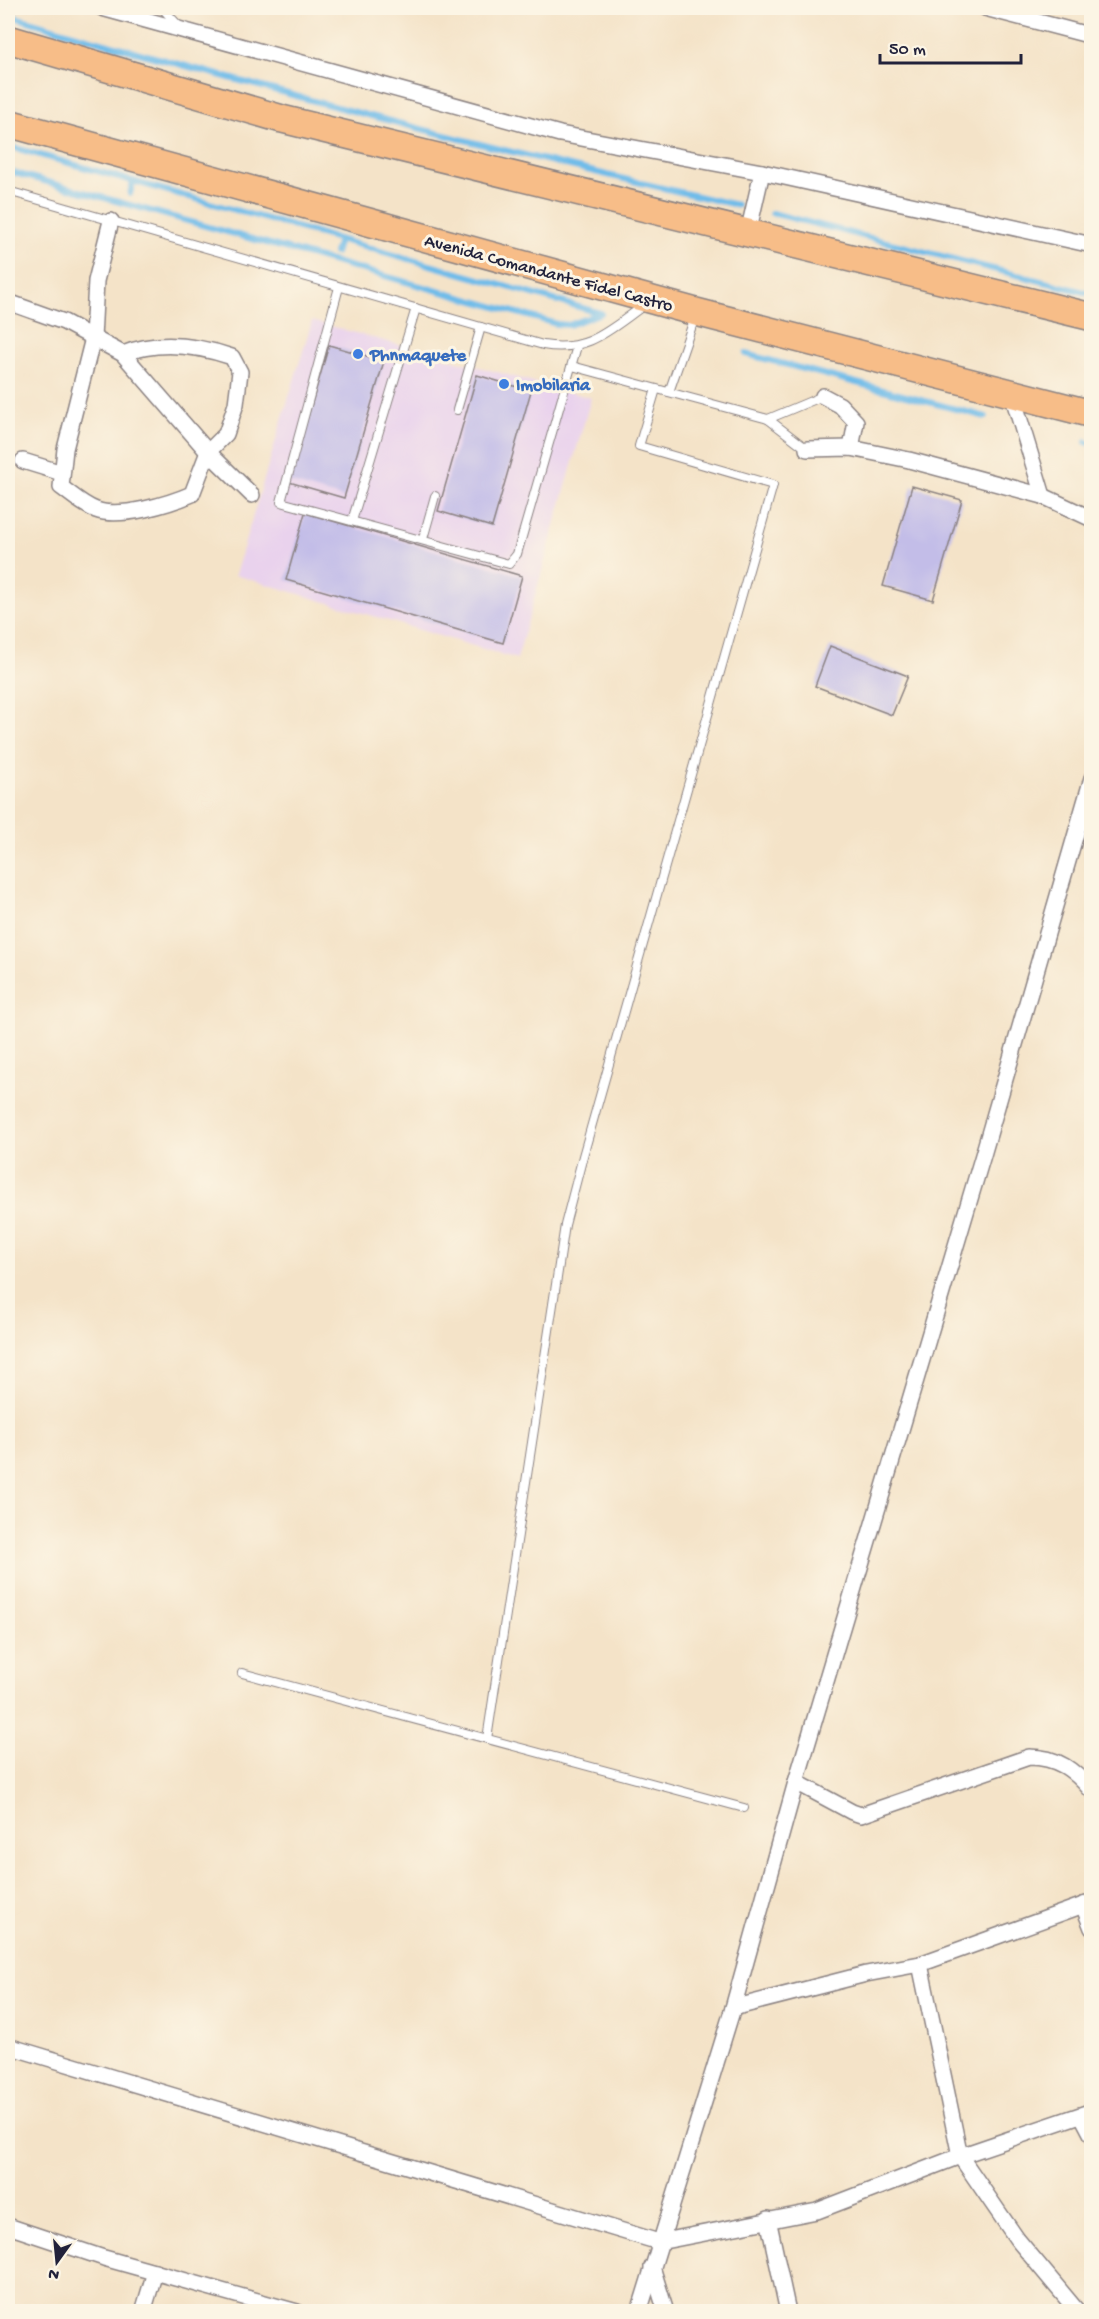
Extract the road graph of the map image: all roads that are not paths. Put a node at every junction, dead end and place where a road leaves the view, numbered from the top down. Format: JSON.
{"nodes":[{"id":1,"x":102,"y":8,"type":"edge"},
{"id":2,"x":162,"y":8,"type":"edge"},
{"id":3,"x":985,"y":8,"type":"edge"},
{"id":4,"x":183,"y":30,"type":"junction"},
{"id":5,"x":1092,"y":36,"type":"edge"},
{"id":6,"x":8,"y":39,"type":"edge"},
{"id":7,"x":8,"y":123,"type":"edge"},
{"id":8,"x":762,"y":172,"type":"junction"},
{"id":9,"x":8,"y":191,"type":"edge"},
{"id":10,"x":111,"y":221,"type":"junction"},
{"id":11,"x":748,"y":233,"type":"junction"},
{"id":12,"x":1092,"y":245,"type":"edge"},
{"id":13,"x":339,"y":287,"type":"junction"},
{"id":14,"x":652,"y":300,"type":"junction"},
{"id":15,"x":8,"y":302,"type":"edge"},
{"id":16,"x":416,"y":308,"type":"junction"},
{"id":17,"x":696,"y":312,"type":"junction"},
{"id":18,"x":1092,"y":317,"type":"edge"},
{"id":19,"x":481,"y":327,"type":"junction"},
{"id":20,"x":93,"y":338,"type":"junction"},
{"id":21,"x":577,"y":346,"type":"junction"},
{"id":22,"x":123,"y":354,"type":"junction"},
{"id":23,"x":572,"y":366,"type":"junction"},
{"id":24,"x":657,"y":389,"type":"junction"},
{"id":25,"x":669,"y":392,"type":"junction"},
{"id":26,"x":1012,"y":394,"type":"junction"},
{"id":27,"x":823,"y":396,"type":"joint"},
{"id":28,"x":457,"y":410,"type":"dead end"},
{"id":29,"x":1092,"y":414,"type":"edge"},
{"id":30,"x":768,"y":419,"type":"junction"},
{"id":31,"x":850,"y":448,"type":"junction"},
{"id":32,"x":807,"y":449,"type":"joint"},
{"id":33,"x":208,"y":452,"type":"junction"},
{"id":34,"x":23,"y":461,"type":"dead end"},
{"id":35,"x":62,"y":473,"type":"junction"},
{"id":36,"x":252,"y":495,"type":"dead end"},
{"id":37,"x":435,"y":496,"type":"dead end"},
{"id":38,"x":1043,"y":496,"type":"junction"},
{"id":39,"x":1092,"y":519,"type":"edge"},
{"id":40,"x":352,"y":521,"type":"junction"},
{"id":41,"x":423,"y":539,"type":"junction"},
{"id":42,"x":1092,"y":778,"type":"edge"},
{"id":43,"x":242,"y":1673,"type":"dead end"},
{"id":44,"x":487,"y":1739,"type":"junction"},
{"id":45,"x":796,"y":1782,"type":"junction"},
{"id":46,"x":1092,"y":1791,"type":"edge"},
{"id":47,"x":744,"y":1808,"type":"dead end"},
{"id":48,"x":1088,"y":1903,"type":"edge"},
{"id":49,"x":1092,"y":1928,"type":"edge"},
{"id":50,"x":920,"y":1964,"type":"junction"},
{"id":51,"x":733,"y":2008,"type":"junction"},
{"id":52,"x":8,"y":2046,"type":"edge"},
{"id":53,"x":1087,"y":2114,"type":"edge"},
{"id":54,"x":1092,"y":2135,"type":"edge"},
{"id":55,"x":960,"y":2156,"type":"junction"},
{"id":56,"x":768,"y":2219,"type":"junction"},
{"id":57,"x":8,"y":2226,"type":"edge"},
{"id":58,"x":659,"y":2242,"type":"junction"},
{"id":59,"x":652,"y":2267,"type":"junction"},
{"id":60,"x":154,"y":2272,"type":"junction"},
{"id":61,"x":143,"y":2312,"type":"edge"},
{"id":62,"x":297,"y":2312,"type":"edge"},
{"id":63,"x":639,"y":2312,"type":"edge"},
{"id":64,"x":666,"y":2312,"type":"edge"},
{"id":65,"x":788,"y":2312,"type":"edge"},
{"id":66,"x":1078,"y":2312,"type":"edge"}],
"edges":[{"from":1,"to":4,"type":"street"},
{"from":2,"to":4,"type":"lane"},
{"from":3,"to":5,"type":"street"},
{"from":4,"to":8,"type":"street"},
{"from":6,"to":11,"type":"highway"},
{"from":7,"to":14,"type":"highway","name":"Avenida Comandante Fidel Castro"},
{"from":8,"to":11,"type":"street"},
{"from":8,"to":12,"type":"street"},
{"from":9,"to":10,"type":"lane"},
{"from":10,"to":13,"type":"lane"},
{"from":10,"to":20,"type":"street"},
{"from":11,"to":18,"type":"highway"},
{"from":13,"to":16,"type":"lane"},
{"from":13,"to":40,"type":"lane"},
{"from":14,"to":17,"type":"highway","name":"Avenida Comandante Fidel Castro"},
{"from":14,"to":21,"type":"lane"},
{"from":15,"to":20,"type":"street"},
{"from":16,"to":19,"type":"lane"},
{"from":16,"to":40,"type":"lane"},
{"from":17,"to":25,"type":"lane"},
{"from":17,"to":26,"type":"highway","name":"Avenida Comandante Fidel Castro"},
{"from":19,"to":21,"type":"lane"},
{"from":19,"to":28,"type":"lane"},
{"from":20,"to":22,"type":"street"},
{"from":20,"to":35,"type":"street"},
{"from":21,"to":23,"type":"lane"},
{"from":22,"to":33,"type":"street"},
{"from":22,"to":33,"type":"street"},
{"from":23,"to":24,"type":"lane"},
{"from":23,"to":41,"type":"lane"},
{"from":24,"to":25,"type":"lane"},
{"from":24,"to":44,"type":"lane"},
{"from":25,"to":30,"type":"lane"},
{"from":26,"to":29,"type":"highway","name":"Avenida Comandante Fidel Castro"},
{"from":26,"to":38,"type":"street"},
{"from":27,"to":30,"type":"lane"},
{"from":27,"to":31,"type":"street"},
{"from":30,"to":32,"type":"lane"},
{"from":31,"to":32,"type":"street"},
{"from":31,"to":38,"type":"street"},
{"from":33,"to":35,"type":"street"},
{"from":33,"to":36,"type":"street"},
{"from":34,"to":35,"type":"street"},
{"from":37,"to":41,"type":"lane"},
{"from":38,"to":39,"type":"street"},
{"from":40,"to":41,"type":"lane"},
{"from":42,"to":45,"type":"street"},
{"from":43,"to":44,"type":"lane"},
{"from":44,"to":47,"type":"lane"},
{"from":45,"to":46,"type":"street"},
{"from":45,"to":51,"type":"street"},
{"from":48,"to":49,"type":"street"},
{"from":48,"to":50,"type":"street"},
{"from":50,"to":51,"type":"street"},
{"from":50,"to":55,"type":"street"},
{"from":51,"to":58,"type":"street"},
{"from":52,"to":58,"type":"street"},
{"from":53,"to":54,"type":"street"},
{"from":53,"to":55,"type":"street"},
{"from":55,"to":56,"type":"street"},
{"from":55,"to":66,"type":"street"},
{"from":56,"to":58,"type":"street"},
{"from":56,"to":65,"type":"street"},
{"from":57,"to":60,"type":"street"},
{"from":58,"to":59,"type":"street"},
{"from":59,"to":63,"type":"street"},
{"from":59,"to":64,"type":"street"},
{"from":60,"to":61,"type":"street"},
{"from":60,"to":62,"type":"street"}]}
